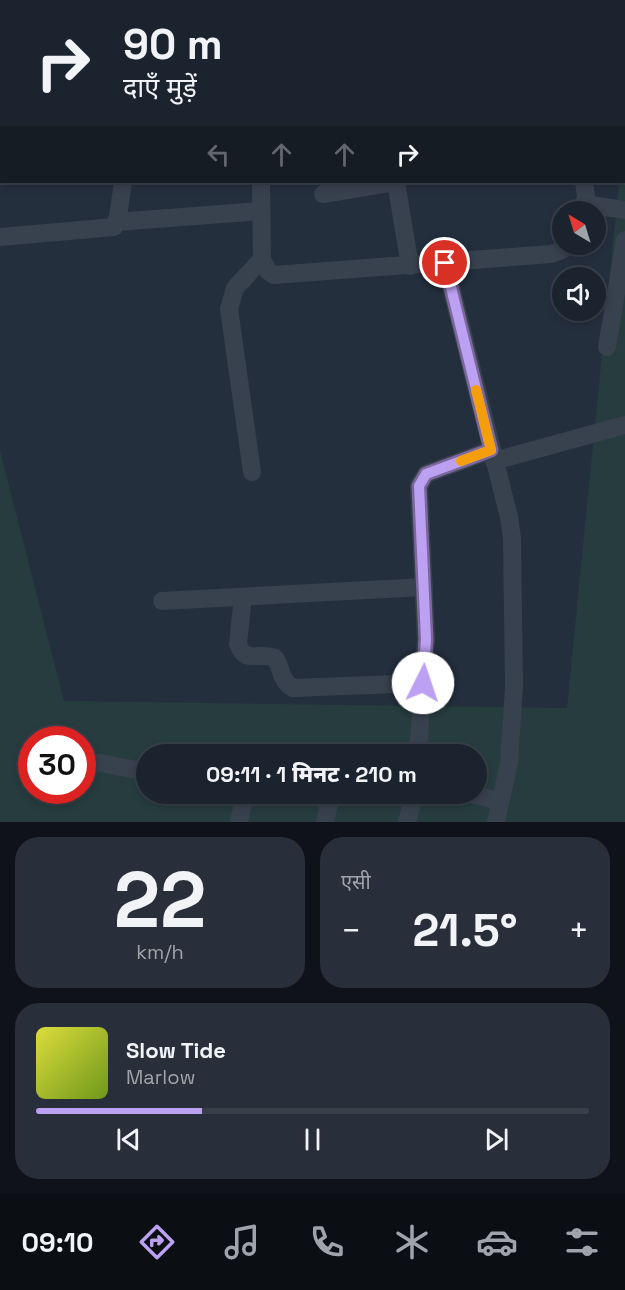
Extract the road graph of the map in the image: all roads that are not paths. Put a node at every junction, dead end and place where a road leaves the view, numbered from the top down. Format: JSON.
{"nodes":[{"id":1,"x":123,"y":183,"type":"edge"},
{"id":2,"x":261,"y":183,"type":"edge"},
{"id":3,"x":390,"y":183,"type":"edge"},
{"id":4,"x":396,"y":183,"type":"edge"},
{"id":5,"x":585,"y":183,"type":"edge"},
{"id":6,"x":323,"y":194,"type":"dead end"},
{"id":7,"x":584,"y":201,"type":"edge"},
{"id":8,"x":606,"y":209,"type":"edge"},
{"id":9,"x":625,"y":210,"type":"edge"},
{"id":10,"x":261,"y":211,"type":"junction"},
{"id":11,"x":116,"y":222,"type":"junction"},
{"id":12,"x":0,"y":237,"type":"edge"},
{"id":13,"x":625,"y":240,"type":"edge"},
{"id":14,"x":552,"y":254,"type":"edge"},
{"id":15,"x":262,"y":259,"type":"junction"},
{"id":16,"x":445,"y":263,"type":"junction"},
{"id":17,"x":410,"y":266,"type":"junction"},
{"id":18,"x":607,"y":347,"type":"dead end"},
{"id":19,"x":625,"y":425,"type":"edge"},
{"id":20,"x":493,"y":455,"type":"junction"},
{"id":21,"x":252,"y":472,"type":"dead end"},
{"id":22,"x":424,"y":588,"type":"junction"},
{"id":23,"x":243,"y":597,"type":"junction"},
{"id":24,"x":162,"y":601,"type":"dead end"},
{"id":25,"x":423,"y":683,"type":"junction"},
{"id":26,"x":419,"y":744,"type":"edge"},
{"id":27,"x":100,"y":763,"type":"dead end"},
{"id":28,"x":136,"y":770,"type":"edge"},
{"id":29,"x":487,"y":798,"type":"edge"},
{"id":30,"x":500,"y":801,"type":"junction"},
{"id":31,"x":243,"y":804,"type":"edge"},
{"id":32,"x":330,"y":804,"type":"edge"},
{"id":33,"x":412,"y":804,"type":"edge"},
{"id":34,"x":239,"y":822,"type":"edge"},
{"id":35,"x":325,"y":822,"type":"edge"},
{"id":36,"x":407,"y":822,"type":"edge"},
{"id":37,"x":496,"y":822,"type":"edge"}],
"edges":[{"from":1,"to":11,"type":"street"},
{"from":2,"to":10,"type":"street"},
{"from":3,"to":6,"type":"street"},
{"from":4,"to":17,"type":"street"},
{"from":5,"to":7,"type":"street"},
{"from":8,"to":9,"type":"street"},
{"from":10,"to":11,"type":"street"},
{"from":10,"to":15,"type":"street"},
{"from":11,"to":12,"type":"street"},
{"from":13,"to":18,"type":"street"},
{"from":14,"to":16,"type":"street"},
{"from":15,"to":17,"type":"street"},
{"from":15,"to":21,"type":"street"},
{"from":16,"to":17,"type":"street"},
{"from":16,"to":20,"type":"street"},
{"from":19,"to":20,"type":"street"},
{"from":20,"to":22,"type":"street"},
{"from":20,"to":30,"type":"street"},
{"from":22,"to":23,"type":"street"},
{"from":22,"to":25,"type":"street"},
{"from":23,"to":24,"type":"street"},
{"from":23,"to":25,"type":"street"},
{"from":25,"to":26,"type":"street"},
{"from":27,"to":28,"type":"street"},
{"from":29,"to":30,"type":"street"},
{"from":30,"to":37,"type":"street"},
{"from":31,"to":34,"type":"street"},
{"from":32,"to":35,"type":"street"},
{"from":33,"to":36,"type":"street"}]}
